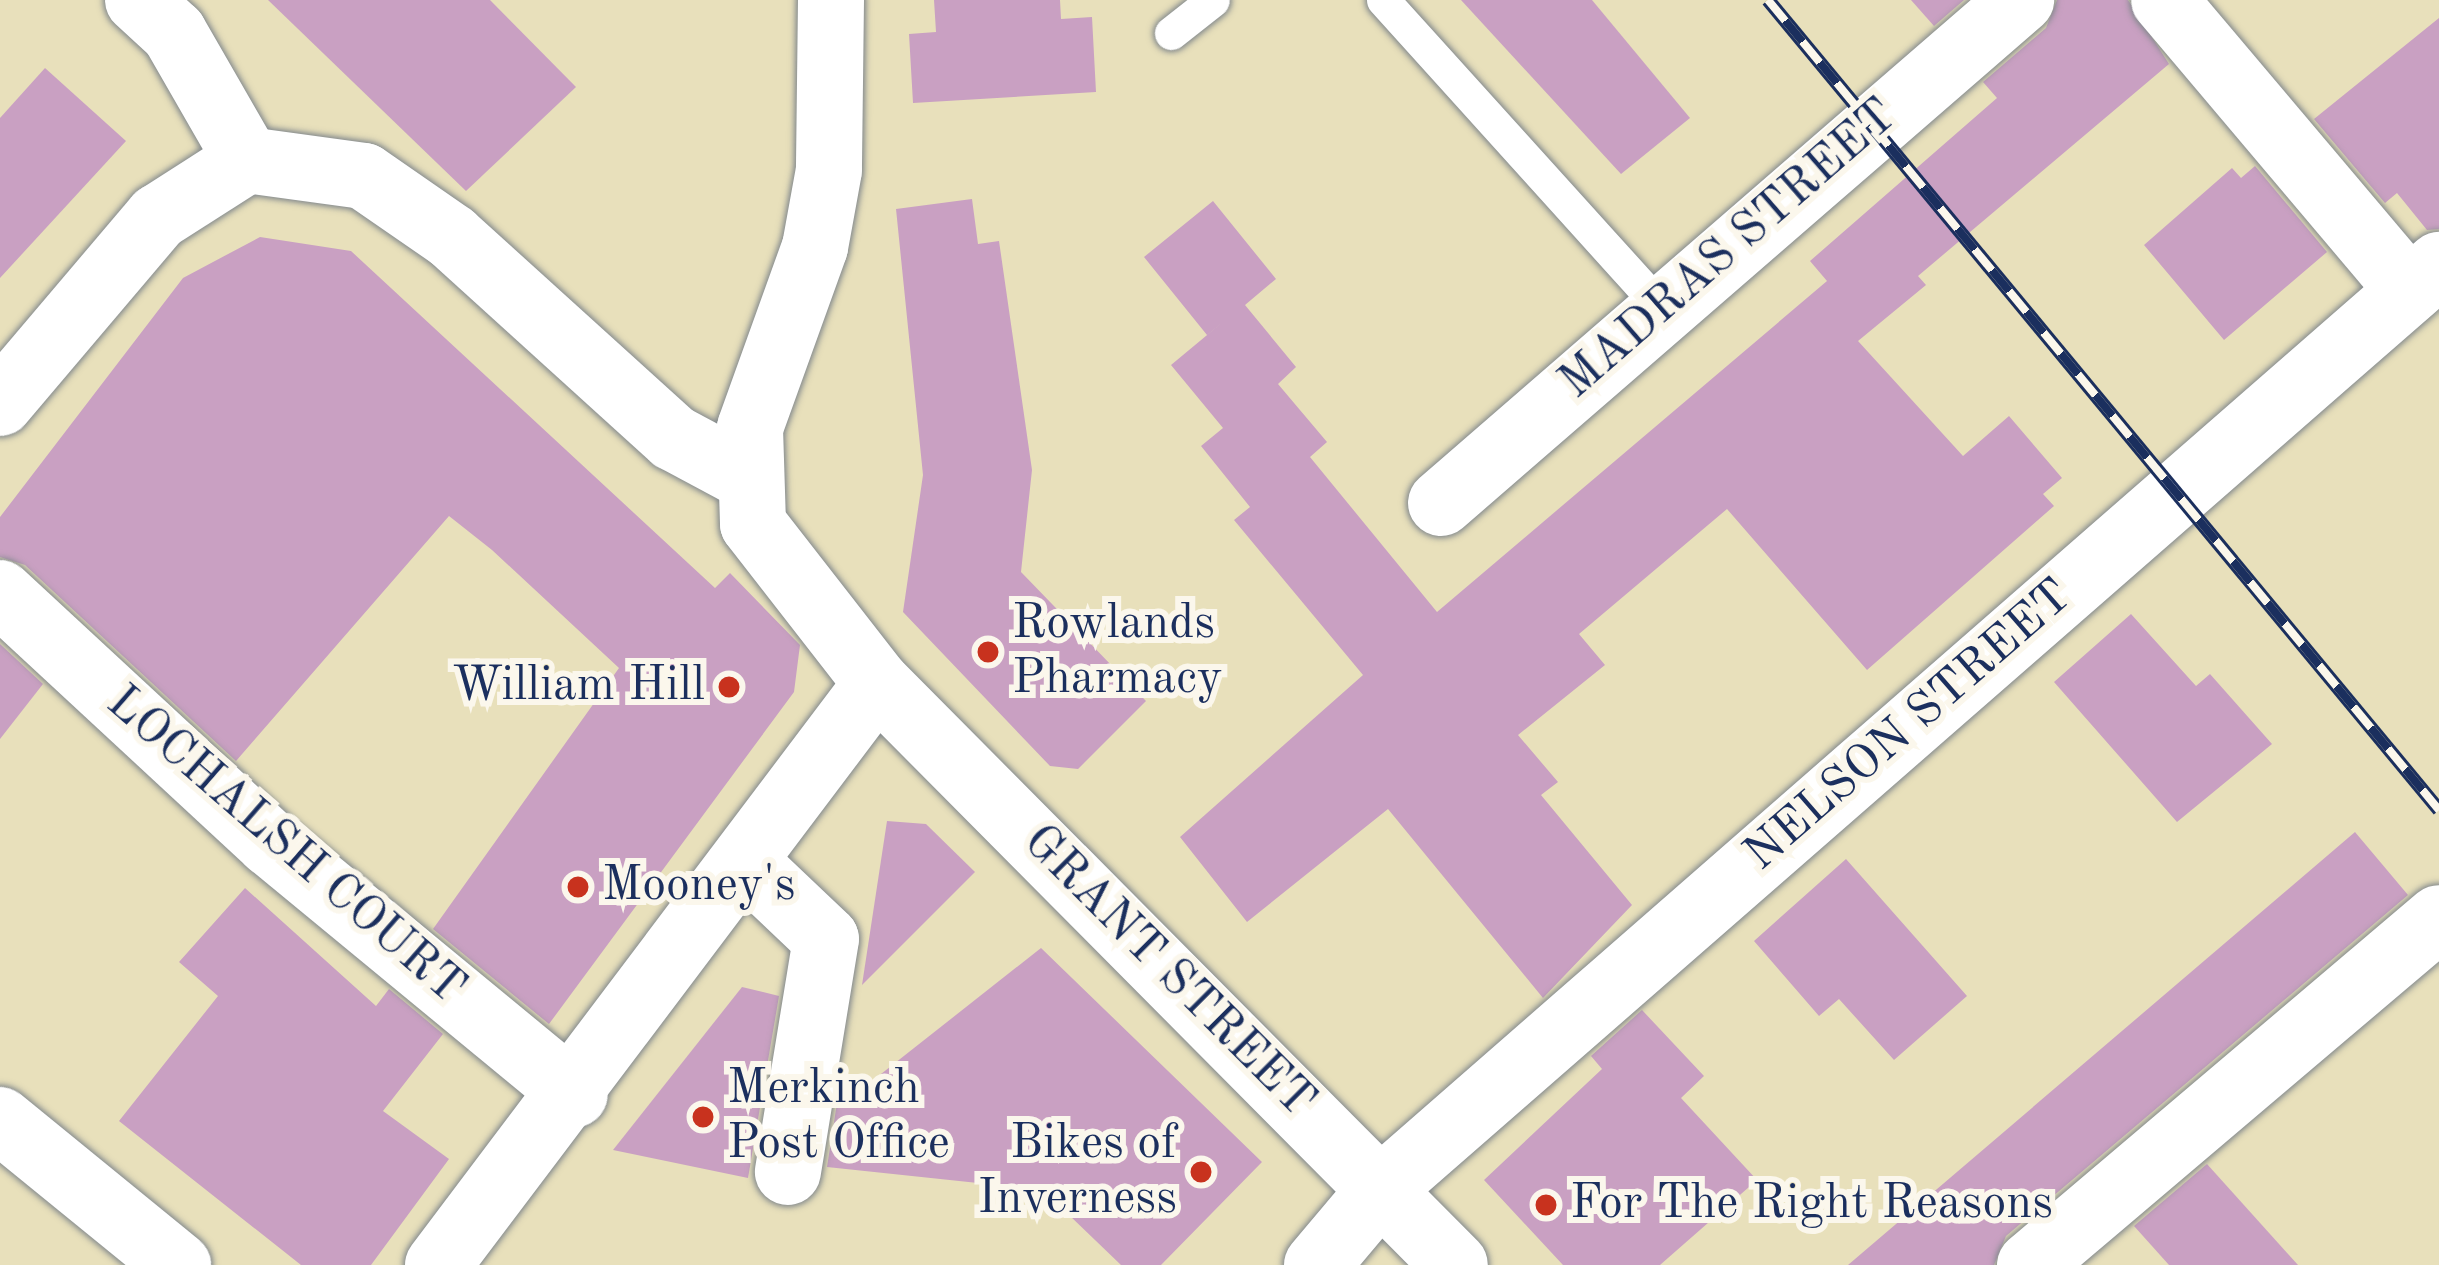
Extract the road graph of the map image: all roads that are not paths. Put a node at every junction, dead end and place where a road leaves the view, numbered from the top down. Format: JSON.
{"nodes":[{"id":1,"x":138,"y":0,"type":"edge"},
{"id":2,"x":831,"y":0,"type":"edge"},
{"id":3,"x":1213,"y":0,"type":"edge"},
{"id":4,"x":1383,"y":0,"type":"edge"},
{"id":5,"x":2020,"y":0,"type":"edge"},
{"id":6,"x":2164,"y":0,"type":"edge"},
{"id":7,"x":1171,"y":33,"type":"dead end"},
{"id":8,"x":247,"y":160,"type":"junction"},
{"id":9,"x":2424,"y":277,"type":"edge"},
{"id":10,"x":1660,"y":307,"type":"junction"},
{"id":11,"x":0,"y":403,"type":"edge"},
{"id":12,"x":743,"y":475,"type":"junction"},
{"id":13,"x":1441,"y":503,"type":"dead end"},
{"id":14,"x":0,"y":593,"type":"edge"},
{"id":15,"x":877,"y":683,"type":"junction"},
{"id":16,"x":746,"y":863,"type":"junction"},
{"id":17,"x":2439,"y":918,"type":"edge"},
{"id":18,"x":575,"y":1094,"type":"junction"},
{"id":19,"x":0,"y":1120,"type":"edge"},
{"id":20,"x":788,"y":1172,"type":"dead end"},
{"id":21,"x":1381,"y":1189,"type":"junction"},
{"id":22,"x":178,"y":1265,"type":"edge"},
{"id":23,"x":438,"y":1265,"type":"edge"},
{"id":24,"x":1317,"y":1265,"type":"edge"},
{"id":25,"x":1455,"y":1265,"type":"edge"},
{"id":26,"x":2030,"y":1265,"type":"edge"}],
"edges":[{"from":1,"to":8,"type":"street"},
{"from":2,"to":12,"type":"street"},
{"from":3,"to":7,"type":"lane"},
{"from":4,"to":10,"type":"lane"},
{"from":5,"to":10,"type":"street","name":"MADRAS STREET"},
{"from":6,"to":9,"type":"street"},
{"from":8,"to":11,"type":"street"},
{"from":8,"to":12,"type":"street"},
{"from":9,"to":21,"type":"street","name":"NELSON STREET"},
{"from":10,"to":13,"type":"street","name":"MADRAS STREET"},
{"from":12,"to":15,"type":"street","name":"GRANT STREET"},
{"from":14,"to":18,"type":"street","name":"LOCHALSH COURT"},
{"from":15,"to":16,"type":"street"},
{"from":15,"to":21,"type":"street","name":"GRANT STREET"},
{"from":16,"to":18,"type":"street"},
{"from":16,"to":20,"type":"street"},
{"from":17,"to":26,"type":"street"},
{"from":18,"to":23,"type":"street"},
{"from":19,"to":22,"type":"street"},
{"from":21,"to":24,"type":"street","name":"NELSON STREET"},
{"from":21,"to":25,"type":"street","name":"GRANT STREET"}]}
